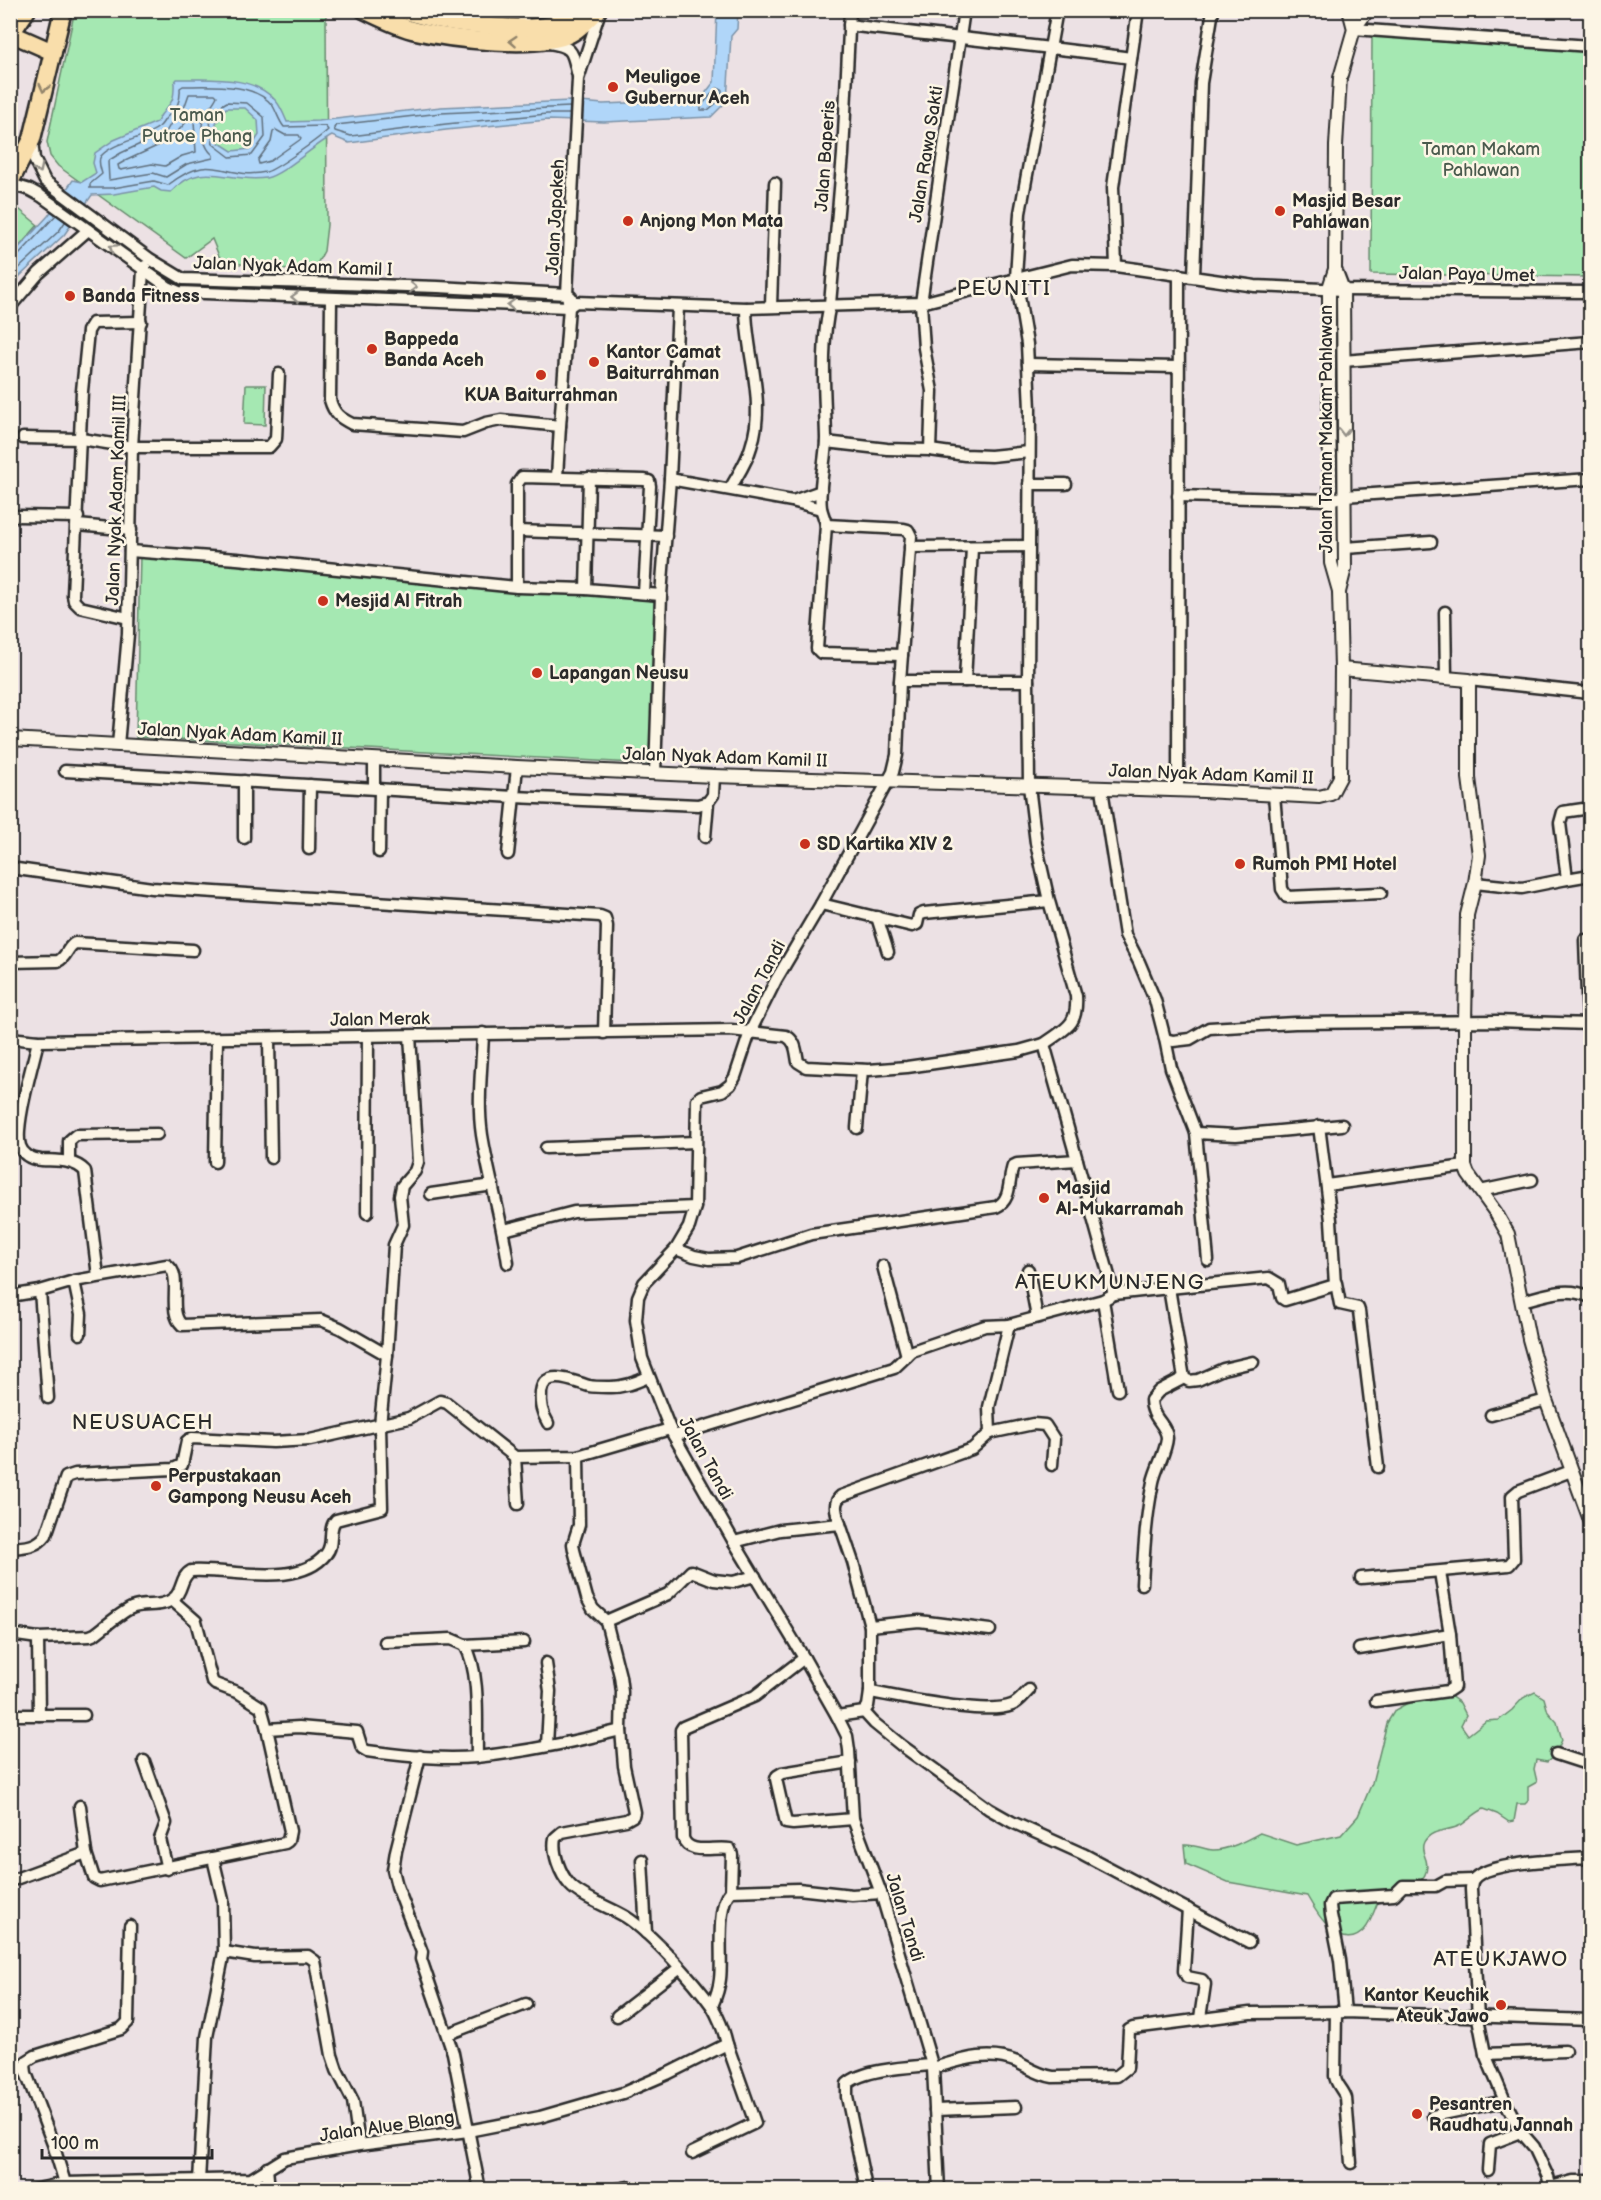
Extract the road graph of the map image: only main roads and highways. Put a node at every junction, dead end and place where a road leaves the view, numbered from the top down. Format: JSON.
{"nodes":[{"id":1,"x":27,"y":10,"type":"edge"},
{"id":2,"x":364,"y":10,"type":"edge"},
{"id":3,"x":403,"y":10,"type":"edge"},
{"id":4,"x":578,"y":10,"type":"edge"},
{"id":5,"x":599,"y":10,"type":"edge"},
{"id":6,"x":63,"y":12,"type":"edge"},
{"id":7,"x":524,"y":19,"type":"edge"},
{"id":8,"x":562,"y":27,"type":"junction"},
{"id":9,"x":11,"y":35,"type":"edge"},
{"id":10,"x":53,"y":52,"type":"junction"},
{"id":11,"x":10,"y":183,"type":"edge"}],
"edges":[{"from":1,"to":9,"type":"highway"},
{"from":8,"to":2,"type":"highway","one_way":true},
{"from":3,"to":7,"type":"highway"},
{"from":4,"to":8,"type":"highway"},
{"from":5,"to":8,"type":"highway"},
{"from":6,"to":10,"type":"highway"},
{"from":7,"to":8,"type":"highway"},
{"from":9,"to":10,"type":"highway"},
{"from":10,"to":11,"type":"highway","one_way":true}]}
